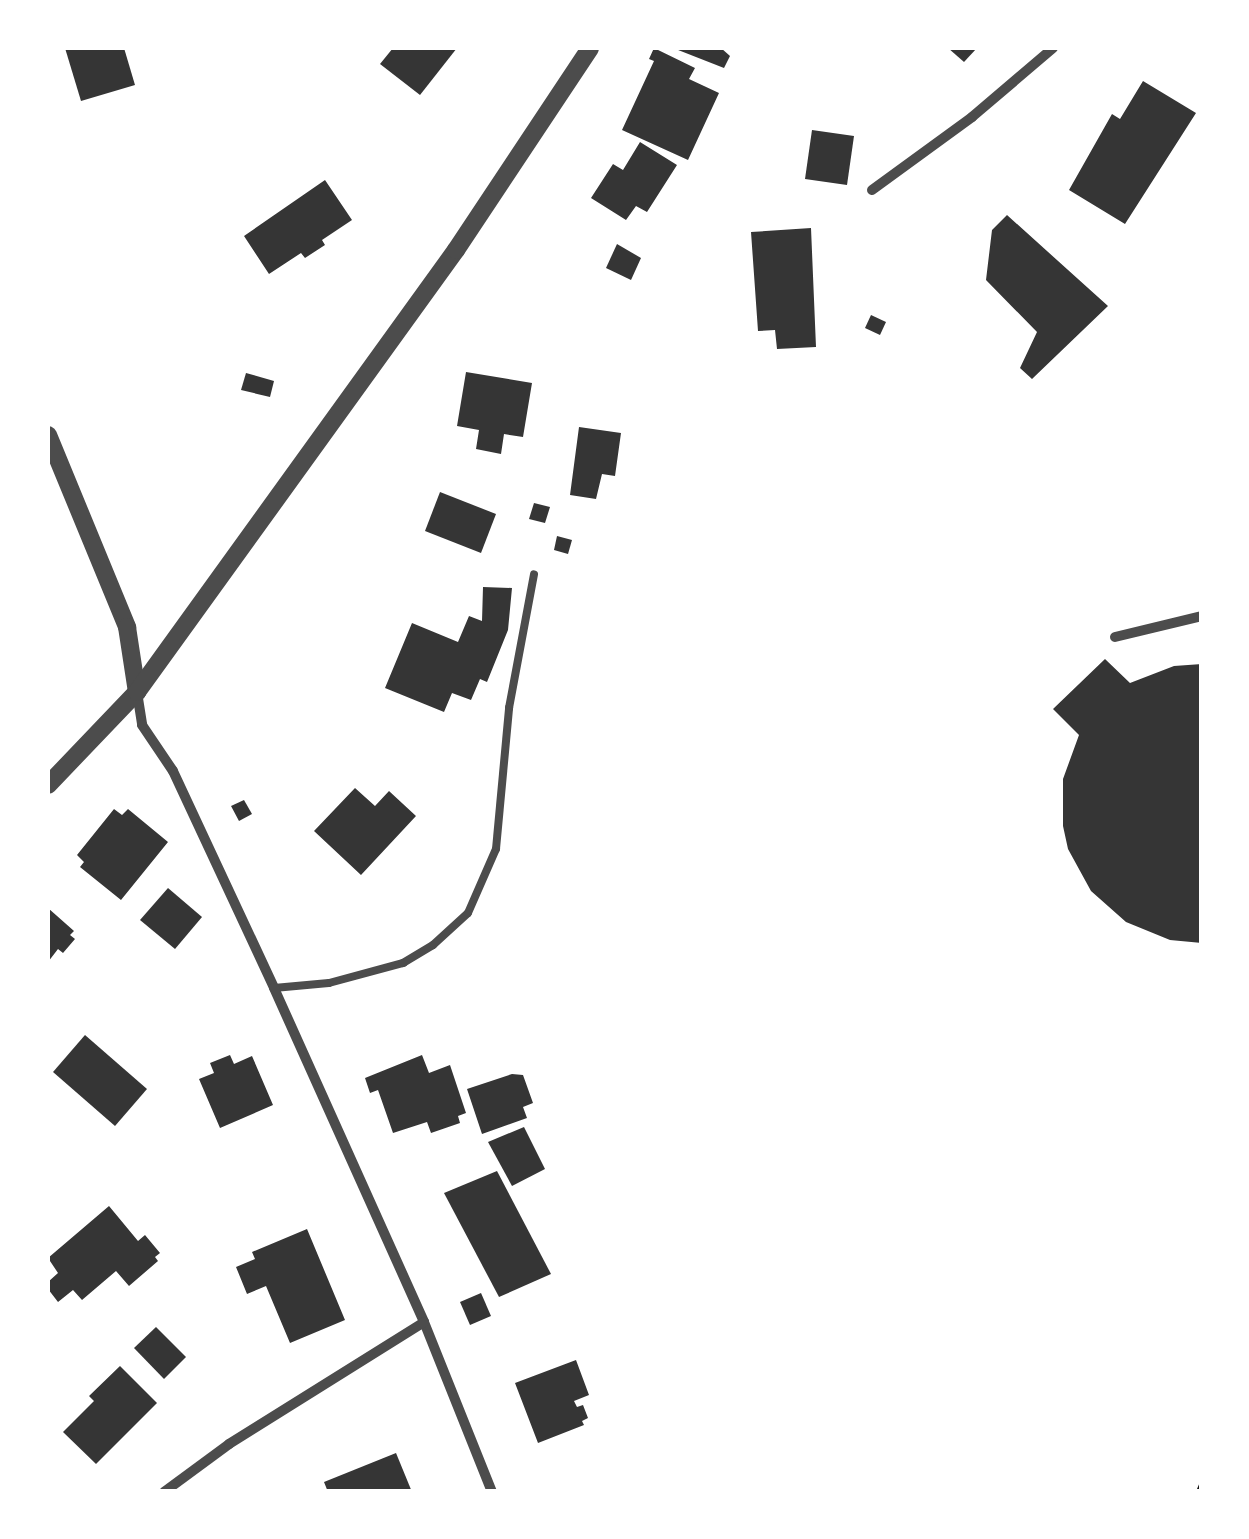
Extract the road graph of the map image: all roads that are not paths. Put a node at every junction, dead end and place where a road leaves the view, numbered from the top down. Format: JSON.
{"nodes":[{"id":1,"x":590,"y":48,"type":"edge"},
{"id":2,"x":1053,"y":48,"type":"edge"},
{"id":3,"x":872,"y":190,"type":"dead end"},
{"id":4,"x":48,"y":434,"type":"edge"},
{"id":5,"x":534,"y":574,"type":"dead end"},
{"id":6,"x":1202,"y":616,"type":"edge"},
{"id":7,"x":1115,"y":637,"type":"dead end"},
{"id":8,"x":137,"y":692,"type":"junction"},
{"id":9,"x":48,"y":785,"type":"edge"},
{"id":10,"x":274,"y":988,"type":"junction"},
{"id":11,"x":424,"y":1322,"type":"junction"},
{"id":12,"x":164,"y":1492,"type":"edge"},
{"id":13,"x":492,"y":1492,"type":"edge"}],
"edges":[{"from":1,"to":8,"type":"street"},
{"from":2,"to":3,"type":"street"},
{"from":4,"to":8,"type":"street"},
{"from":5,"to":10,"type":"lane"},
{"from":6,"to":7,"type":"street"},
{"from":8,"to":9,"type":"street"},
{"from":8,"to":10,"type":"street"},
{"from":10,"to":11,"type":"street"},
{"from":11,"to":12,"type":"street"},
{"from":11,"to":13,"type":"street"}]}
